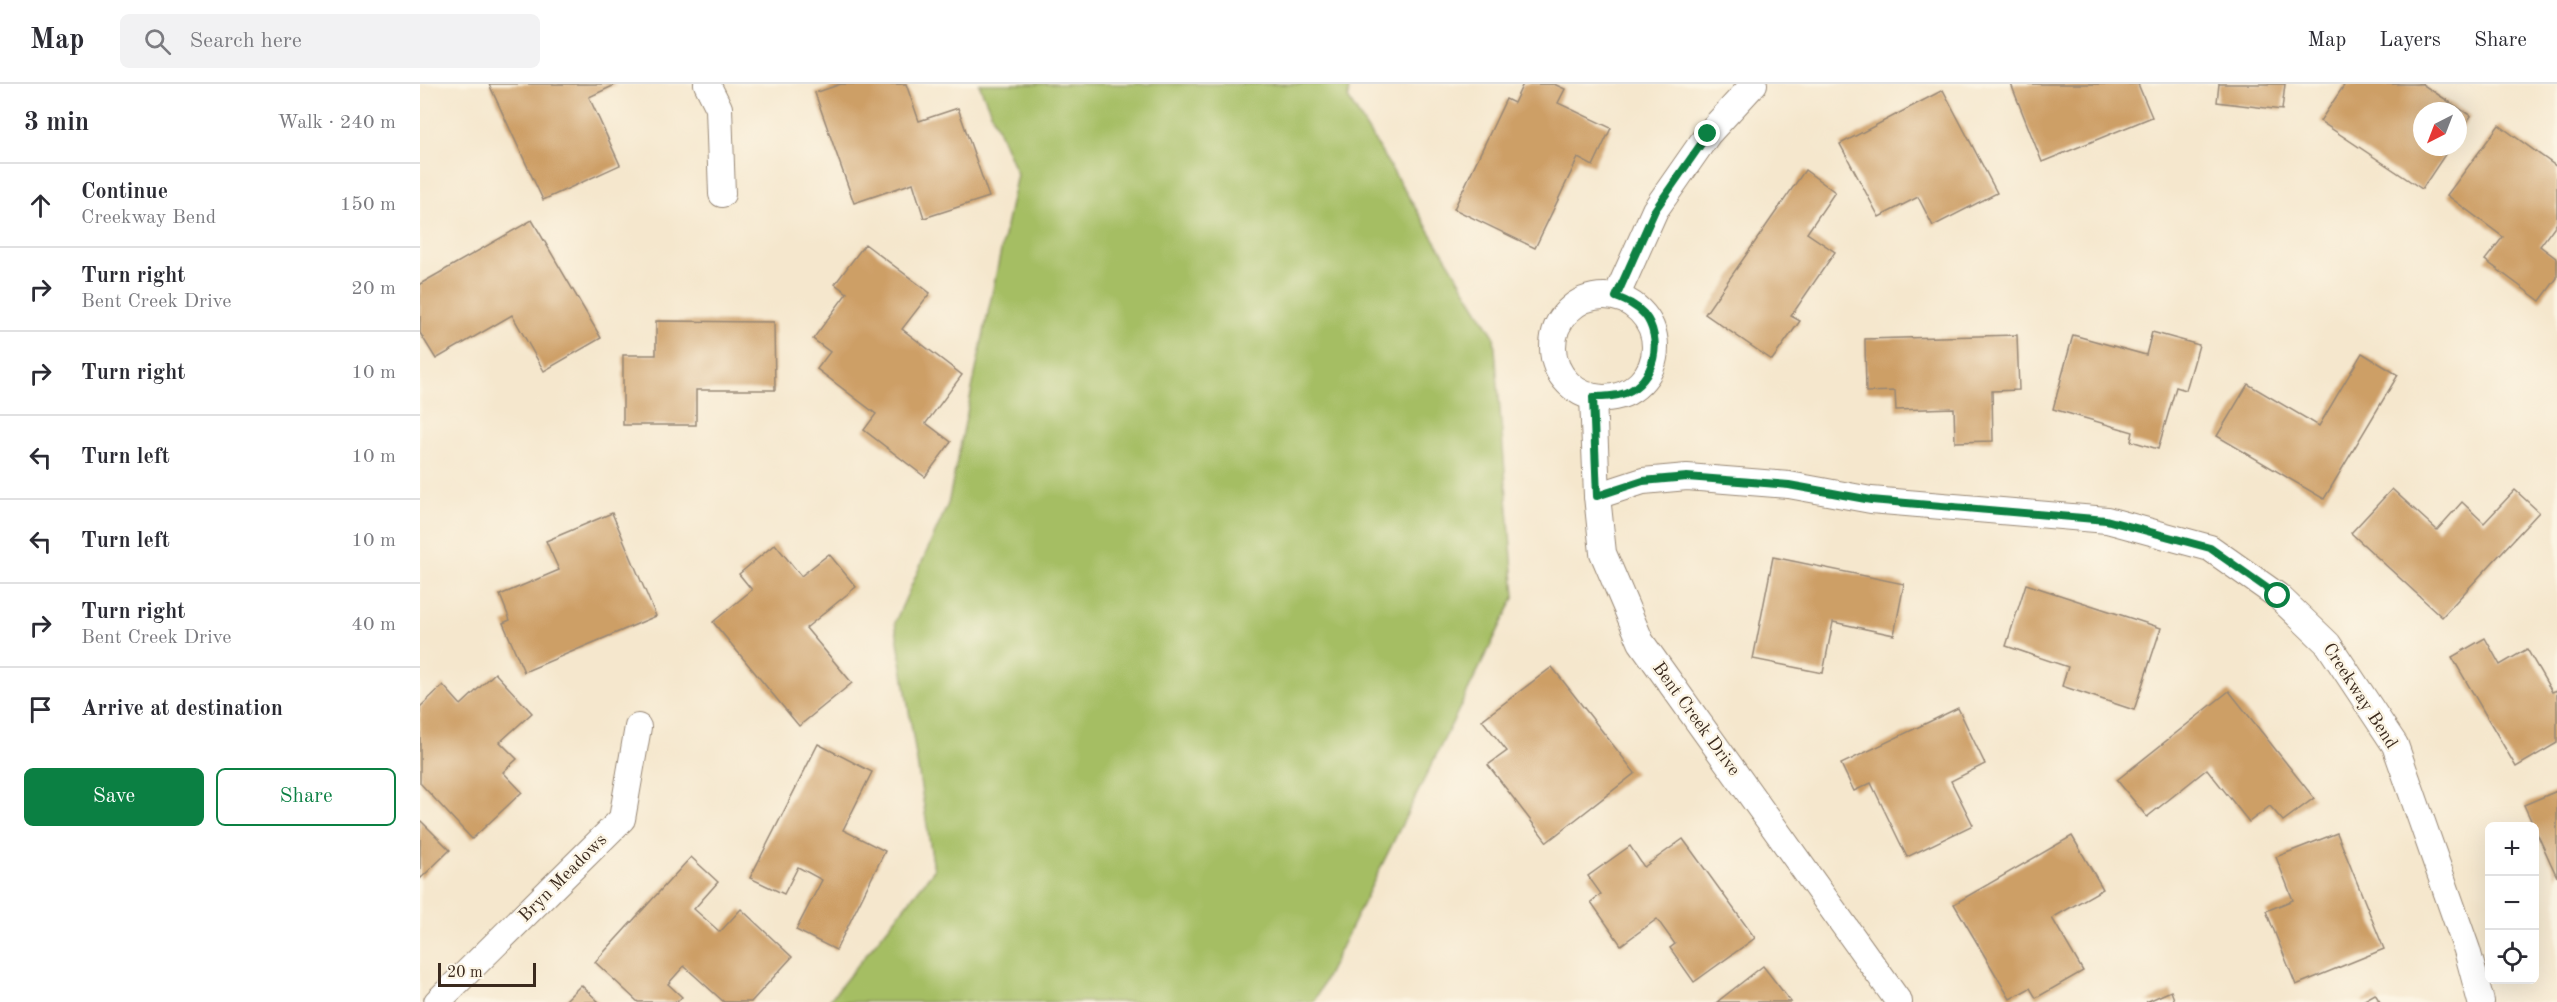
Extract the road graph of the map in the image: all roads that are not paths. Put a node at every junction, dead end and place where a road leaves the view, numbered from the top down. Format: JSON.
{"nodes":[{"id":1,"x":707,"y":84,"type":"edge"},
{"id":2,"x":1754,"y":84,"type":"edge"},
{"id":3,"x":722,"y":194,"type":"dead end"},
{"id":4,"x":1616,"y":297,"type":"junction"},
{"id":5,"x":1593,"y":397,"type":"junction"},
{"id":6,"x":1597,"y":496,"type":"junction"},
{"id":7,"x":638,"y":727,"type":"dead end"},
{"id":8,"x":437,"y":1002,"type":"edge"},
{"id":9,"x":1899,"y":1002,"type":"edge"},
{"id":10,"x":2481,"y":1002,"type":"edge"}],
"edges":[{"from":1,"to":3,"type":"street"},
{"from":2,"to":4,"type":"street"},
{"from":4,"to":5,"type":"street"},
{"from":4,"to":5,"type":"street"},
{"from":5,"to":6,"type":"street","name":"Bent Creek Drive"},
{"from":6,"to":9,"type":"street","name":"Bent Creek Drive"},
{"from":6,"to":10,"type":"street","name":"Creekway Bend"},
{"from":7,"to":8,"type":"street","name":"Bryn Meadows"}]}
